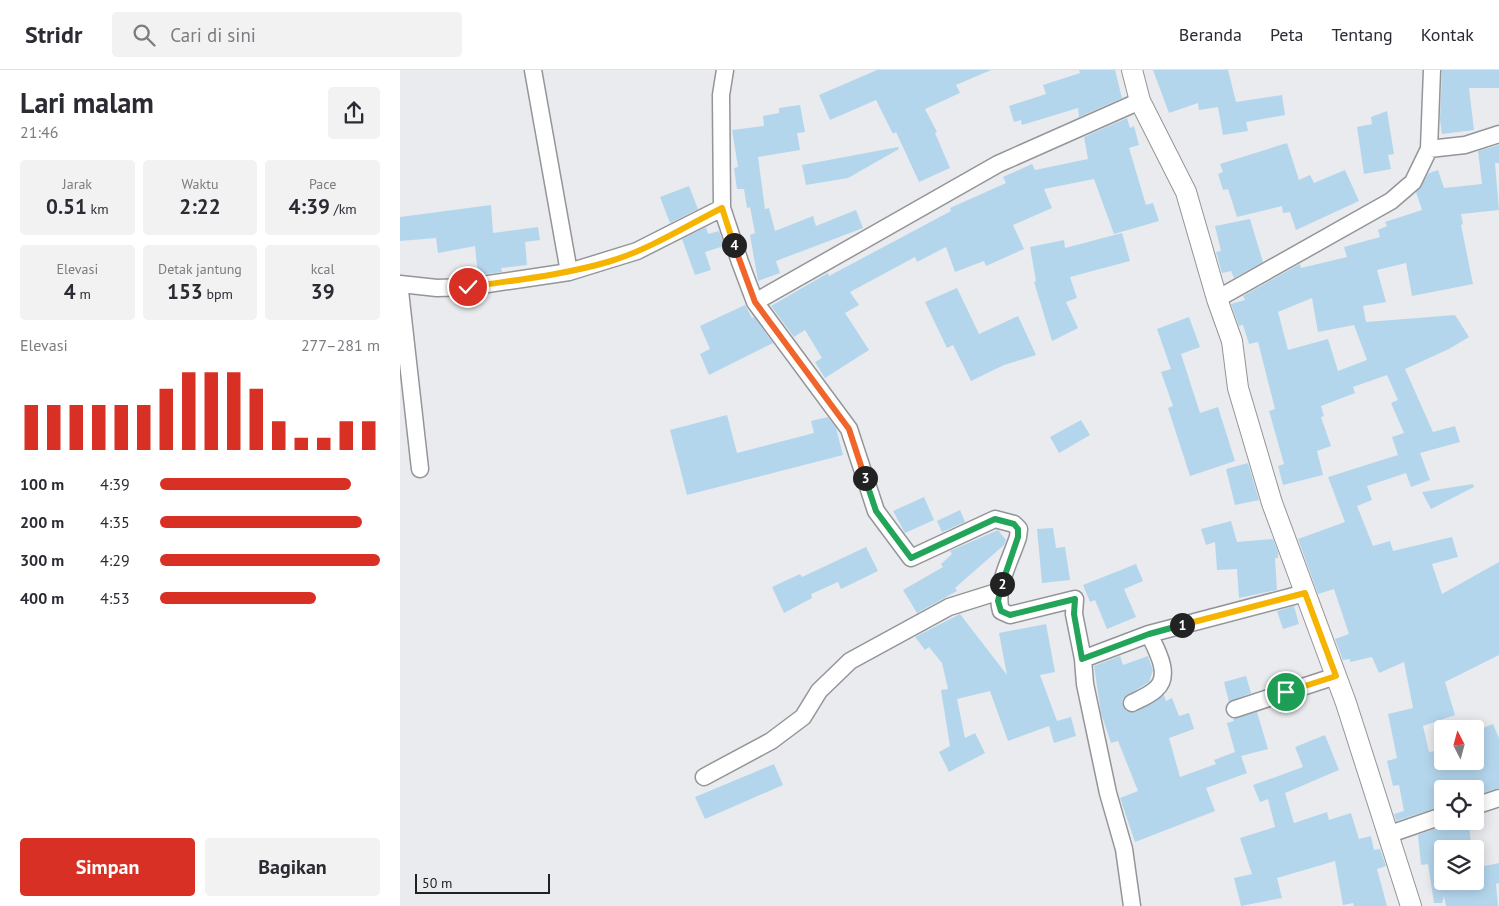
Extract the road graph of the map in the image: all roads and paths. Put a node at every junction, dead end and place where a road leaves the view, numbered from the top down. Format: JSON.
{"nodes":[{"id":1,"x":533,"y":70,"type":"edge"},
{"id":2,"x":725,"y":70,"type":"edge"},
{"id":3,"x":1132,"y":70,"type":"edge"},
{"id":4,"x":1432,"y":70,"type":"edge"},
{"id":5,"x":1140,"y":101,"type":"junction"},
{"id":6,"x":1499,"y":134,"type":"edge"},
{"id":7,"x":1429,"y":149,"type":"junction"},
{"id":8,"x":722,"y":208,"type":"junction"},
{"id":9,"x":569,"y":272,"type":"junction"},
{"id":10,"x":400,"y":284,"type":"edge"},
{"id":11,"x":400,"y":291,"type":"edge"},
{"id":12,"x":1217,"y":299,"type":"junction"},
{"id":13,"x":755,"y":302,"type":"junction"},
{"id":14,"x":420,"y":469,"type":"dead end"},
{"id":15,"x":1000,"y":591,"type":"junction"},
{"id":16,"x":1305,"y":593,"type":"junction"},
{"id":17,"x":1149,"y":634,"type":"junction"},
{"id":18,"x":1082,"y":659,"type":"junction"},
{"id":19,"x":1336,"y":676,"type":"junction"},
{"id":20,"x":1132,"y":703,"type":"dead end"},
{"id":21,"x":1235,"y":709,"type":"dead end"},
{"id":22,"x":704,"y":777,"type":"dead end"},
{"id":23,"x":1499,"y":798,"type":"edge"},
{"id":24,"x":1484,"y":803,"type":"edge"},
{"id":25,"x":1434,"y":819,"type":"edge"},
{"id":26,"x":1386,"y":835,"type":"junction"},
{"id":27,"x":1132,"y":906,"type":"edge"},
{"id":28,"x":1411,"y":906,"type":"edge"}],
"edges":[{"from":1,"to":9,"type":"street"},
{"from":2,"to":8,"type":"street"},
{"from":3,"to":5,"type":"street"},
{"from":4,"to":7,"type":"street"},
{"from":5,"to":12,"type":"street"},
{"from":5,"to":13,"type":"street"},
{"from":6,"to":7,"type":"street"},
{"from":7,"to":12,"type":"street"},
{"from":8,"to":9,"type":"street"},
{"from":8,"to":13,"type":"street"},
{"from":9,"to":10,"type":"street"},
{"from":11,"to":14,"type":"street"},
{"from":12,"to":16,"type":"street"},
{"from":13,"to":15,"type":"street"},
{"from":15,"to":18,"type":"street"},
{"from":15,"to":22,"type":"street"},
{"from":16,"to":17,"type":"street"},
{"from":16,"to":19,"type":"street"},
{"from":17,"to":18,"type":"street"},
{"from":17,"to":20,"type":"street"},
{"from":18,"to":27,"type":"street"},
{"from":19,"to":21,"type":"street"},
{"from":19,"to":26,"type":"street"},
{"from":23,"to":24,"type":"street"},
{"from":25,"to":26,"type":"street"},
{"from":26,"to":28,"type":"street"}]}
